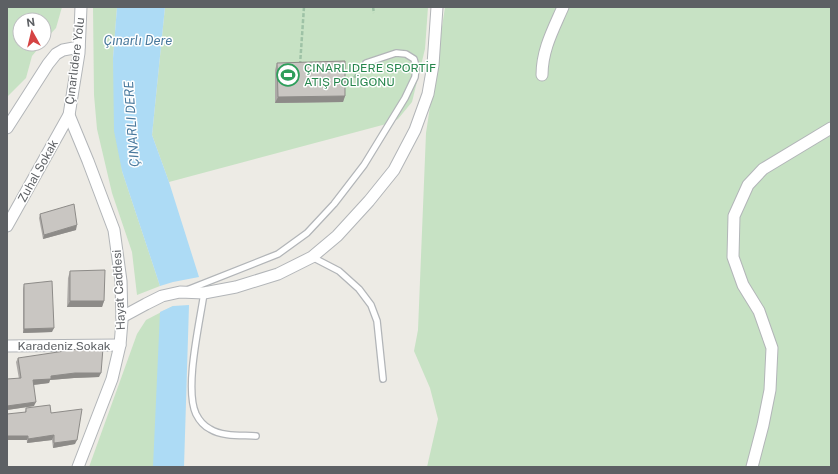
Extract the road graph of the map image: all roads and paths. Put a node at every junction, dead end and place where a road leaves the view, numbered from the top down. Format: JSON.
{"nodes":[{"id":1,"x":81,"y":7,"type":"edge"},
{"id":2,"x":304,"y":7,"type":"edge"},
{"id":3,"x":373,"y":7,"type":"edge"},
{"id":4,"x":437,"y":7,"type":"edge"},
{"id":5,"x":563,"y":7,"type":"edge"},
{"id":6,"x":374,"y":13,"type":"dead end"},
{"id":7,"x":79,"y":47,"type":"junction"},
{"id":8,"x":366,"y":63,"type":"joint"},
{"id":9,"x":299,"y":69,"type":"edge"},
{"id":10,"x":542,"y":75,"type":"dead end"},
{"id":11,"x":343,"y":82,"type":"edge"},
{"id":12,"x":69,"y":115,"type":"junction"},
{"id":13,"x":7,"y":128,"type":"edge"},
{"id":14,"x":831,"y":128,"type":"edge"},
{"id":15,"x":7,"y":226,"type":"edge"},
{"id":16,"x":312,"y":257,"type":"junction"},
{"id":17,"x":180,"y":292,"type":"junction"},
{"id":18,"x":204,"y":293,"type":"junction"},
{"id":19,"x":122,"y":317,"type":"junction"},
{"id":20,"x":120,"y":345,"type":"junction"},
{"id":21,"x":7,"y":346,"type":"edge"},
{"id":22,"x":383,"y":379,"type":"dead end"},
{"id":23,"x":256,"y":436,"type":"dead end"},
{"id":24,"x":78,"y":467,"type":"edge"},
{"id":25,"x":752,"y":467,"type":"edge"}],
"edges":[{"from":1,"to":7,"type":"street","name":"Çınarlıdere Yolu"},
{"from":2,"to":9,"type":"path"},
{"from":3,"to":6,"type":"path"},
{"from":4,"to":16,"type":"street"},
{"from":5,"to":10,"type":"street"},
{"from":7,"to":12,"type":"street","name":"Çınarlıdere Yolu"},
{"from":7,"to":13,"type":"street"},
{"from":8,"to":11,"type":"path"},
{"from":8,"to":17,"type":"lane"},
{"from":12,"to":15,"type":"street","name":"Zuhal Sokak"},
{"from":12,"to":19,"type":"street","name":"Hayat Caddesi"},
{"from":14,"to":25,"type":"street"},
{"from":16,"to":18,"type":"street"},
{"from":16,"to":22,"type":"lane"},
{"from":17,"to":18,"type":"street"},
{"from":17,"to":19,"type":"street"},
{"from":18,"to":23,"type":"lane"},
{"from":19,"to":20,"type":"street","name":"Hayat Caddesi"},
{"from":20,"to":21,"type":"street","name":"Karadeniz Sokak"},
{"from":20,"to":24,"type":"street","name":"Hayat Caddesi"}]}
